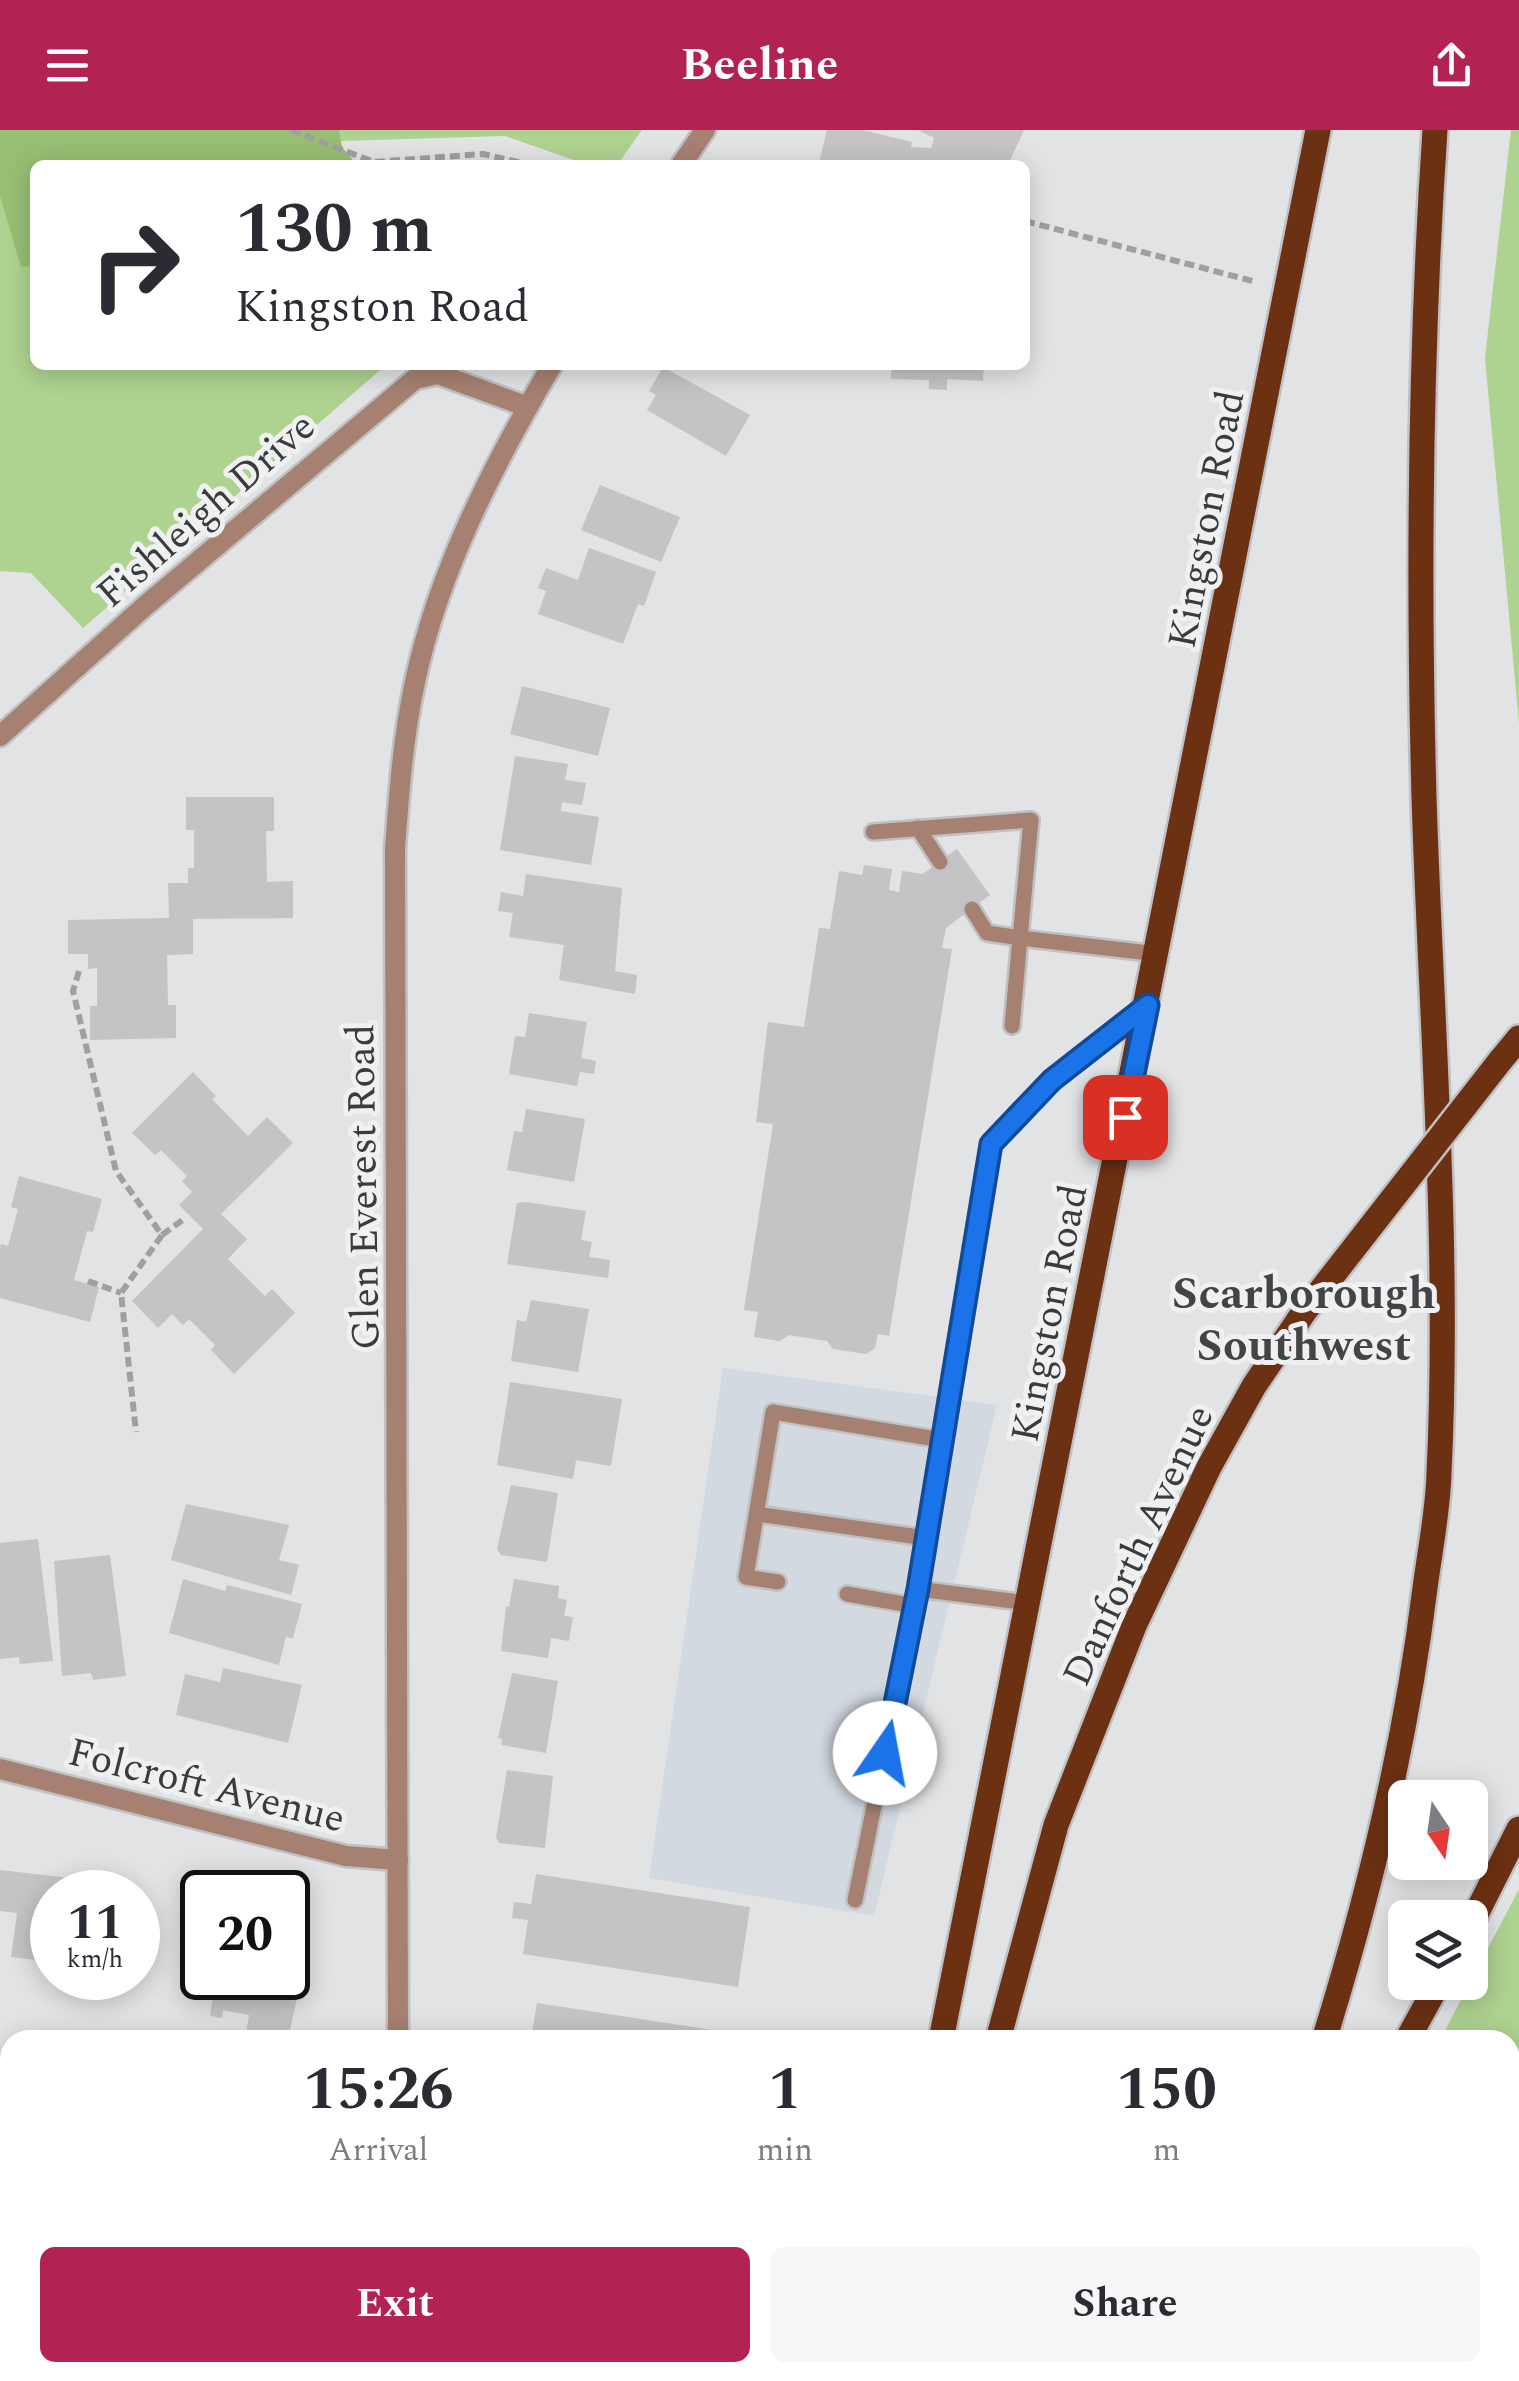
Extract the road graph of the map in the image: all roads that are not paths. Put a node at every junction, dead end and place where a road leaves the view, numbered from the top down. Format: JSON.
{"nodes":[{"id":1,"x":705,"y":130,"type":"edge"},
{"id":2,"x":1318,"y":130,"type":"edge"},
{"id":3,"x":1435,"y":130,"type":"edge"},
{"id":4,"x":684,"y":160,"type":"edge"},
{"id":5,"x":549,"y":370,"type":"edge"},
{"id":6,"x":528,"y":406,"type":"junction"},
{"id":7,"x":0,"y":736,"type":"edge"},
{"id":8,"x":918,"y":828,"type":"junction"},
{"id":9,"x":873,"y":832,"type":"dead end"},
{"id":10,"x":940,"y":862,"type":"dead end"},
{"id":11,"x":972,"y":908,"type":"dead end"},
{"id":12,"x":1020,"y":938,"type":"junction"},
{"id":13,"x":1158,"y":954,"type":"junction"},
{"id":14,"x":1148,"y":1005,"type":"junction"},
{"id":15,"x":1012,"y":1026,"type":"dead end"},
{"id":16,"x":1519,"y":1038,"type":"edge"},
{"id":17,"x":942,"y":1440,"type":"junction"},
{"id":18,"x":757,"y":1514,"type":"junction"},
{"id":19,"x":926,"y":1538,"type":"junction"},
{"id":20,"x":778,"y":1582,"type":"dead end"},
{"id":21,"x":918,"y":1589,"type":"junction"},
{"id":22,"x":846,"y":1594,"type":"dead end"},
{"id":23,"x":1028,"y":1604,"type":"junction"},
{"id":24,"x":915,"y":1606,"type":"junction"},
{"id":25,"x":0,"y":1769,"type":"edge"},
{"id":26,"x":1519,"y":1829,"type":"edge"},
{"id":27,"x":398,"y":1860,"type":"junction"},
{"id":28,"x":855,"y":1900,"type":"dead end"},
{"id":29,"x":1483,"y":1900,"type":"edge"},
{"id":30,"x":1429,"y":2000,"type":"edge"},
{"id":31,"x":398,"y":2030,"type":"edge"},
{"id":32,"x":943,"y":2030,"type":"edge"},
{"id":33,"x":1001,"y":2030,"type":"edge"},
{"id":34,"x":1327,"y":2030,"type":"edge"},
{"id":35,"x":1413,"y":2030,"type":"edge"}],
"edges":[{"from":1,"to":4,"type":"street"},
{"from":2,"to":13,"type":"main road","name":"Kingston Road"},
{"from":3,"to":34,"type":"main road"},
{"from":5,"to":6,"type":"street","name":"Glen Everest Road"},
{"from":6,"to":7,"type":"street","name":"Fishleigh Drive"},
{"from":6,"to":27,"type":"street","name":"Glen Everest Road"},
{"from":8,"to":9,"type":"lane"},
{"from":8,"to":10,"type":"lane"},
{"from":8,"to":12,"type":"lane"},
{"from":11,"to":12,"type":"lane"},
{"from":12,"to":13,"type":"lane"},
{"from":12,"to":15,"type":"lane"},
{"from":13,"to":14,"type":"main road","name":"Kingston Road"},
{"from":14,"to":17,"type":"lane"},
{"from":14,"to":23,"type":"main road","name":"Kingston Road"},
{"from":16,"to":33,"type":"main road","name":"Danforth Avenue","bridge":true},
{"from":17,"to":18,"type":"lane"},
{"from":17,"to":19,"type":"lane"},
{"from":18,"to":19,"type":"lane"},
{"from":18,"to":20,"type":"lane"},
{"from":19,"to":21,"type":"lane"},
{"from":21,"to":23,"type":"lane"},
{"from":21,"to":24,"type":"lane"},
{"from":22,"to":24,"type":"lane"},
{"from":23,"to":32,"type":"main road","name":"Kingston Road"},
{"from":24,"to":28,"type":"lane"},
{"from":25,"to":27,"type":"street","name":"Folcroft Avenue"},
{"from":26,"to":29,"type":"main road"},
{"from":27,"to":31,"type":"street","name":"Glen Everest Road"},
{"from":30,"to":35,"type":"main road"}]}
